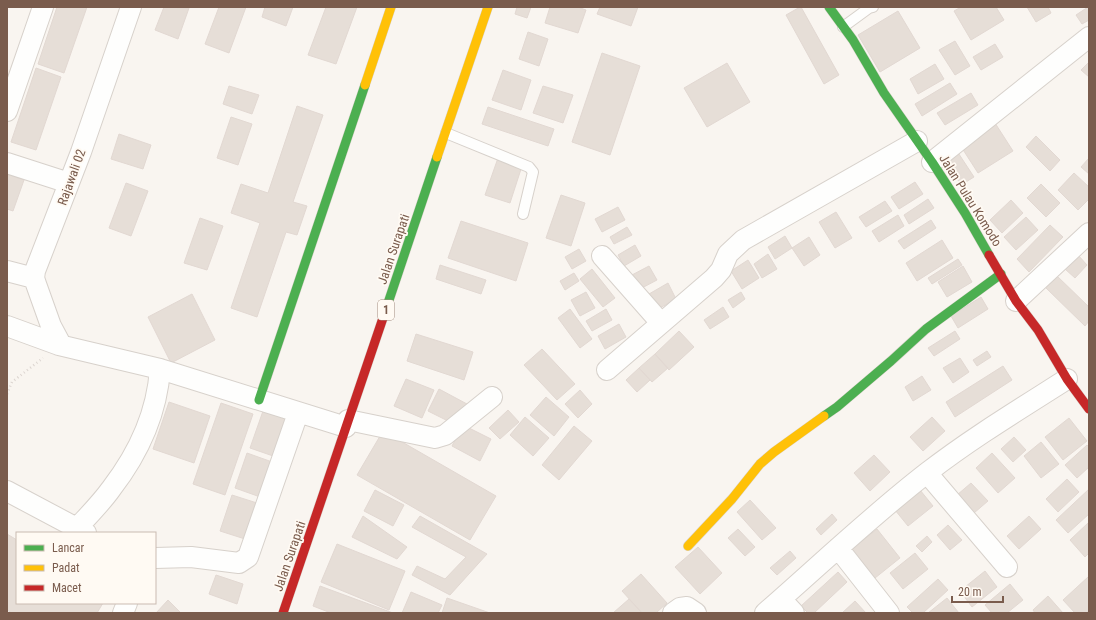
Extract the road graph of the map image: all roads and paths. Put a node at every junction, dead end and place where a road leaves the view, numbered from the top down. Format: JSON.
{"nodes":[{"id":1,"x":43,"y":7,"type":"edge"},
{"id":2,"x":131,"y":7,"type":"edge"},
{"id":3,"x":391,"y":7,"type":"edge"},
{"id":4,"x":488,"y":7,"type":"edge"},
{"id":5,"x":828,"y":7,"type":"edge"},
{"id":6,"x":873,"y":7,"type":"edge"},
{"id":7,"x":843,"y":27,"type":"junction"},
{"id":8,"x":1089,"y":37,"type":"edge"},
{"id":9,"x":7,"y":110,"type":"edge"},
{"id":10,"x":446,"y":133,"type":"junction"},
{"id":11,"x":917,"y":141,"type":"junction"},
{"id":12,"x":932,"y":162,"type":"junction"},
{"id":13,"x":7,"y":163,"type":"edge"},
{"id":14,"x":69,"y":184,"type":"junction"},
{"id":15,"x":523,"y":214,"type":"dead end"},
{"id":16,"x":1089,"y":232,"type":"edge"},
{"id":17,"x":602,"y":256,"type":"dead end"},
{"id":18,"x":7,"y":271,"type":"edge"},
{"id":19,"x":1001,"y":274,"type":"junction"},
{"id":20,"x":34,"y":278,"type":"junction"},
{"id":21,"x":1016,"y":301,"type":"junction"},
{"id":22,"x":661,"y":323,"type":"junction"},
{"id":23,"x":7,"y":326,"type":"edge"},
{"id":24,"x":59,"y":346,"type":"junction"},
{"id":25,"x":160,"y":368,"type":"junction"},
{"id":26,"x":607,"y":370,"type":"dead end"},
{"id":27,"x":1067,"y":379,"type":"junction"},
{"id":28,"x":7,"y":394,"type":"edge"},
{"id":29,"x":492,"y":397,"type":"dead end"},
{"id":30,"x":259,"y":400,"type":"junction"},
{"id":31,"x":1087,"y":402,"type":"edge"},
{"id":32,"x":298,"y":413,"type":"junction"},
{"id":33,"x":347,"y":424,"type":"junction"},
{"id":34,"x":927,"y":473,"type":"junction"},
{"id":35,"x":7,"y":491,"type":"edge"},
{"id":36,"x":82,"y":531,"type":"edge"},
{"id":37,"x":688,"y":546,"type":"dead end"},
{"id":38,"x":838,"y":548,"type":"junction"},
{"id":39,"x":156,"y":558,"type":"edge"},
{"id":40,"x":1007,"y":567,"type":"dead end"},
{"id":41,"x":788,"y":606,"type":"edge"},
{"id":42,"x":284,"y":613,"type":"edge"},
{"id":43,"x":673,"y":613,"type":"edge"},
{"id":44,"x":696,"y":613,"type":"edge"},
{"id":45,"x":765,"y":613,"type":"edge"},
{"id":46,"x":889,"y":613,"type":"edge"}],
"edges":[{"from":1,"to":9,"type":"street"},
{"from":2,"to":14,"type":"street","name":"Rajawali 02"},
{"from":3,"to":30,"type":"main road"},
{"from":4,"to":10,"type":"main road","name":"Jalan Surapati","number":"1"},
{"from":5,"to":7,"type":"main road","name":"Jalan Pulau Komodo"},
{"from":6,"to":7,"type":"lane"},
{"from":7,"to":11,"type":"main road","name":"Jalan Pulau Komodo"},
{"from":8,"to":12,"type":"street"},
{"from":10,"to":15,"type":"lane"},
{"from":10,"to":33,"type":"main road","name":"Jalan Surapati","number":"1"},
{"from":11,"to":12,"type":"main road","name":"Jalan Pulau Komodo"},
{"from":11,"to":22,"type":"street"},
{"from":12,"to":19,"type":"main road","name":"Jalan Pulau Komodo"},
{"from":13,"to":14,"type":"street"},
{"from":14,"to":20,"type":"street","name":"Rajawali 02"},
{"from":16,"to":21,"type":"street"},
{"from":17,"to":22,"type":"street"},
{"from":18,"to":20,"type":"street"},
{"from":19,"to":21,"type":"main road","name":"Jalan Pulau Komodo"},
{"from":19,"to":37,"type":"main road"},
{"from":20,"to":24,"type":"street"},
{"from":21,"to":27,"type":"main road","name":"Jalan Pulau Komodo"},
{"from":22,"to":26,"type":"street"},
{"from":23,"to":24,"type":"street"},
{"from":24,"to":25,"type":"street"},
{"from":24,"to":28,"type":"path"},
{"from":25,"to":30,"type":"street"},
{"from":25,"to":36,"type":"street"},
{"from":27,"to":31,"type":"main road","name":"Jalan Pulau Komodo"},
{"from":27,"to":34,"type":"street"},
{"from":29,"to":33,"type":"street"},
{"from":30,"to":32,"type":"street"},
{"from":32,"to":33,"type":"street"},
{"from":32,"to":39,"type":"street"},
{"from":33,"to":42,"type":"main road","name":"Jalan Surapati","number":"1"},
{"from":34,"to":38,"type":"street"},
{"from":34,"to":40,"type":"street"},
{"from":35,"to":36,"type":"street"},
{"from":38,"to":41,"type":"street"},
{"from":38,"to":46,"type":"street"},
{"from":41,"to":45,"type":"street"},
{"from":43,"to":44,"type":"street"}]}
